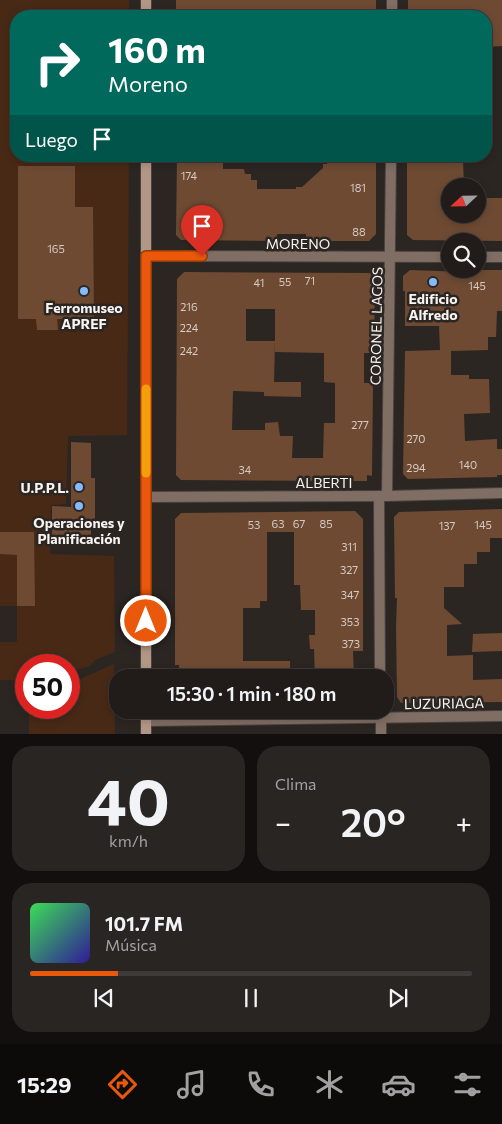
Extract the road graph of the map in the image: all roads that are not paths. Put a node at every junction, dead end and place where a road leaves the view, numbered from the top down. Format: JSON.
{"nodes":[{"id":1,"x":146,"y":162,"type":"edge"},
{"id":2,"x":391,"y":162,"type":"edge"},
{"id":3,"x":146,"y":256,"type":"junction"},
{"id":4,"x":486,"y":256,"type":"edge"},
{"id":5,"x":502,"y":256,"type":"edge"},
{"id":6,"x":391,"y":257,"type":"junction"},
{"id":7,"x":441,"y":257,"type":"edge"},
{"id":8,"x":502,"y":493,"type":"edge"},
{"id":9,"x":383,"y":496,"type":"junction"},
{"id":10,"x":146,"y":497,"type":"junction"},
{"id":11,"x":146,"y":669,"type":"edge"},
{"id":12,"x":380,"y":669,"type":"edge"},
{"id":13,"x":394,"y":714,"type":"edge"},
{"id":14,"x":502,"y":716,"type":"edge"},
{"id":15,"x":213,"y":719,"type":"edge"},
{"id":16,"x":381,"y":719,"type":"edge"},
{"id":17,"x":146,"y":721,"type":"joint"},
{"id":18,"x":146,"y":734,"type":"edge"},
{"id":19,"x":381,"y":734,"type":"edge"}],
"edges":[{"from":1,"to":3,"type":"main road"},
{"from":2,"to":6,"type":"street","name":"CORONEL LAGOS"},
{"from":3,"to":6,"type":"street","name":"MORENO"},
{"from":3,"to":10,"type":"main road"},
{"from":4,"to":5,"type":"street"},
{"from":6,"to":7,"type":"street","name":"MORENO"},
{"from":6,"to":9,"type":"street","name":"CORONEL LAGOS"},
{"from":8,"to":9,"type":"street","name":"ALBERTI"},
{"from":9,"to":10,"type":"street","name":"ALBERTI"},
{"from":9,"to":12,"type":"street","name":"CORONEL LAGOS"},
{"from":10,"to":11,"type":"main road"},
{"from":13,"to":14,"type":"street","name":"LUZURIAGA"},
{"from":15,"to":17,"type":"street","name":"LUZURIAGA"},
{"from":16,"to":19,"type":"street"},
{"from":17,"to":18,"type":"main road"}]}
